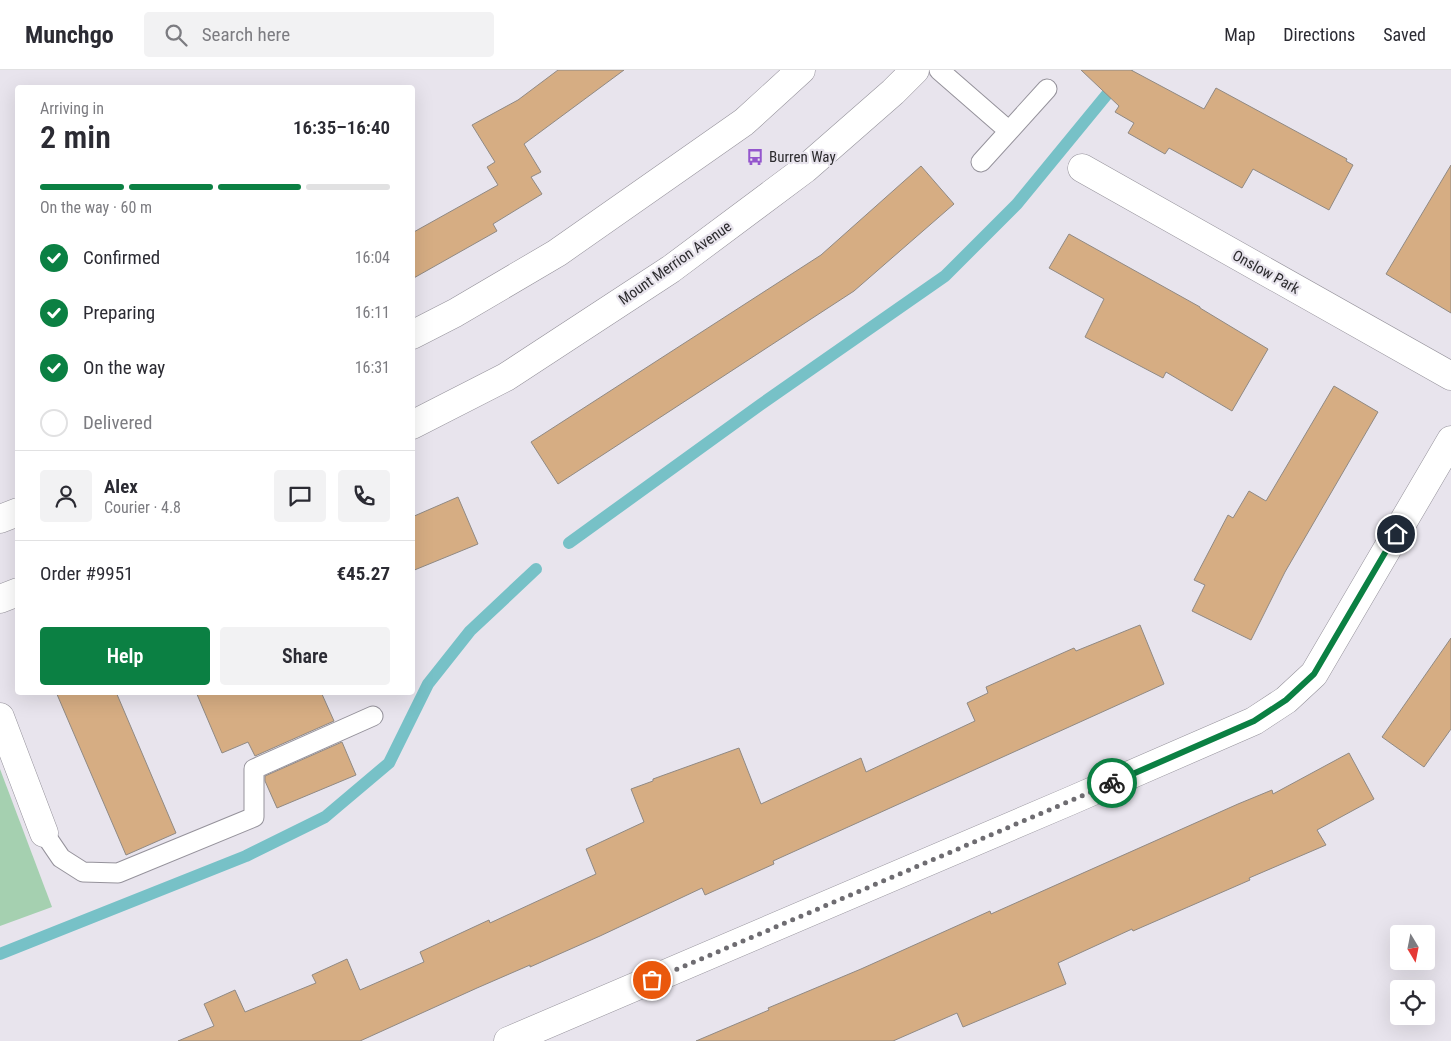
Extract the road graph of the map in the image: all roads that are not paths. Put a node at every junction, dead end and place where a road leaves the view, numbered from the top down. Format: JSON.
{"nodes":[{"id":1,"x":801,"y":70,"type":"edge"},
{"id":2,"x":916,"y":70,"type":"edge"},
{"id":3,"x":939,"y":70,"type":"edge"},
{"id":4,"x":1047,"y":89,"type":"dead end"},
{"id":5,"x":1009,"y":131,"type":"junction"},
{"id":6,"x":982,"y":162,"type":"dead end"},
{"id":7,"x":1082,"y":168,"type":"dead end"},
{"id":8,"x":415,"y":333,"type":"edge"},
{"id":9,"x":1451,"y":376,"type":"edge"},
{"id":10,"x":415,"y":423,"type":"edge"},
{"id":11,"x":1451,"y":440,"type":"edge"},
{"id":12,"x":15,"y":513,"type":"edge"},
{"id":13,"x":0,"y":519,"type":"edge"},
{"id":14,"x":15,"y":593,"type":"edge"},
{"id":15,"x":0,"y":599,"type":"edge"},
{"id":16,"x":373,"y":716,"type":"dead end"},
{"id":17,"x":0,"y":717,"type":"edge"},
{"id":18,"x":44,"y":833,"type":"joint"},
{"id":19,"x":508,"y":1041,"type":"edge"}],
"edges":[{"from":1,"to":8,"type":"street"},
{"from":2,"to":10,"type":"street","name":"Mount Merrion Avenue"},
{"from":3,"to":5,"type":"lane"},
{"from":4,"to":5,"type":"lane"},
{"from":5,"to":6,"type":"lane"},
{"from":7,"to":9,"type":"street","name":"Onslow Park"},
{"from":11,"to":19,"type":"street"},
{"from":12,"to":13,"type":"street"},
{"from":14,"to":15,"type":"street"},
{"from":16,"to":18,"type":"lane"},
{"from":17,"to":18,"type":"street"}]}
